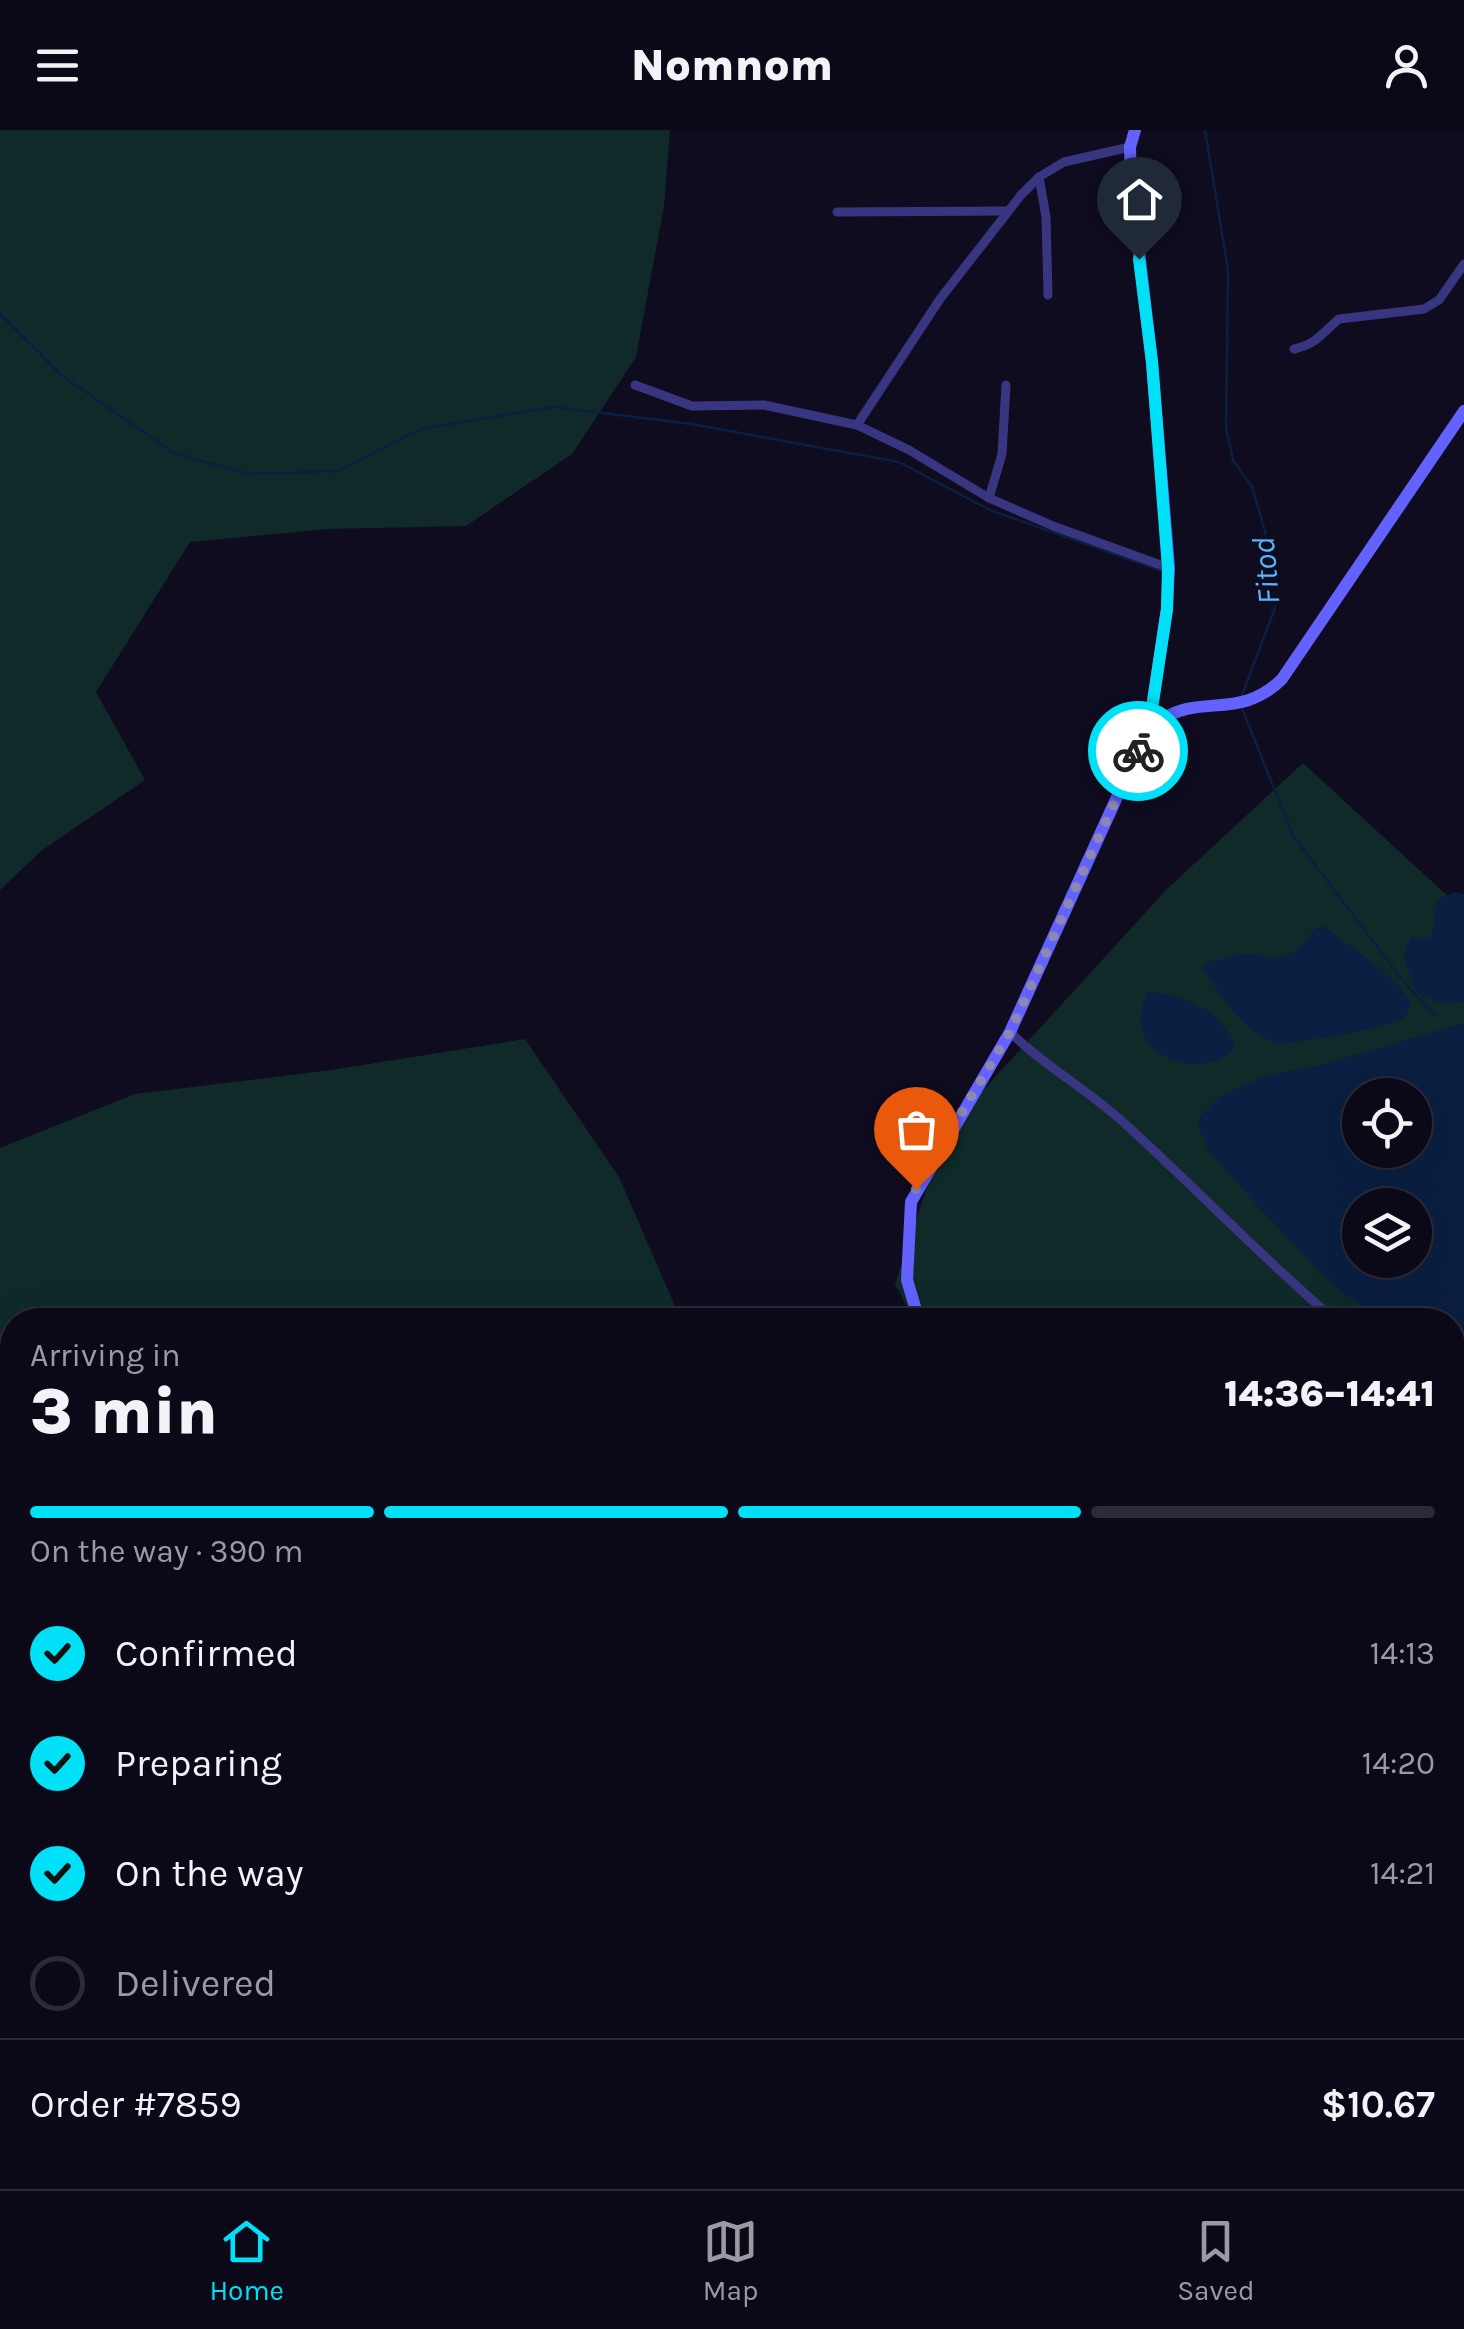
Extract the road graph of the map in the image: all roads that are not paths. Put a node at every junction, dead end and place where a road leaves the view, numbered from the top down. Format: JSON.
{"nodes":[{"id":1,"x":1134,"y":130,"type":"edge"},
{"id":2,"x":1130,"y":147,"type":"junction"},
{"id":3,"x":1039,"y":177,"type":"junction"},
{"id":4,"x":1008,"y":210,"type":"junction"},
{"id":5,"x":837,"y":212,"type":"dead end"},
{"id":6,"x":1464,"y":264,"type":"edge"},
{"id":7,"x":1048,"y":295,"type":"dead end"},
{"id":8,"x":1294,"y":350,"type":"dead end"},
{"id":9,"x":635,"y":386,"type":"dead end"},
{"id":10,"x":1006,"y":386,"type":"dead end"},
{"id":11,"x":1464,"y":411,"type":"edge"},
{"id":12,"x":857,"y":426,"type":"junction"},
{"id":13,"x":989,"y":498,"type":"junction"},
{"id":14,"x":1168,"y":568,"type":"junction"},
{"id":15,"x":1156,"y":724,"type":"junction"},
{"id":16,"x":1010,"y":1032,"type":"junction"},
{"id":17,"x":915,"y":1308,"type":"edge"},
{"id":18,"x":1322,"y":1308,"type":"edge"}],
"edges":[{"from":1,"to":2,"type":"main road"},
{"from":2,"to":3,"type":"street"},
{"from":2,"to":14,"type":"main road"},
{"from":3,"to":4,"type":"street"},
{"from":3,"to":7,"type":"street"},
{"from":4,"to":5,"type":"street"},
{"from":4,"to":12,"type":"street"},
{"from":6,"to":8,"type":"street"},
{"from":9,"to":12,"type":"street"},
{"from":10,"to":13,"type":"street"},
{"from":11,"to":15,"type":"main road"},
{"from":12,"to":13,"type":"street"},
{"from":13,"to":14,"type":"street"},
{"from":14,"to":15,"type":"main road"},
{"from":15,"to":16,"type":"main road"},
{"from":16,"to":17,"type":"main road"},
{"from":16,"to":18,"type":"street"}]}
